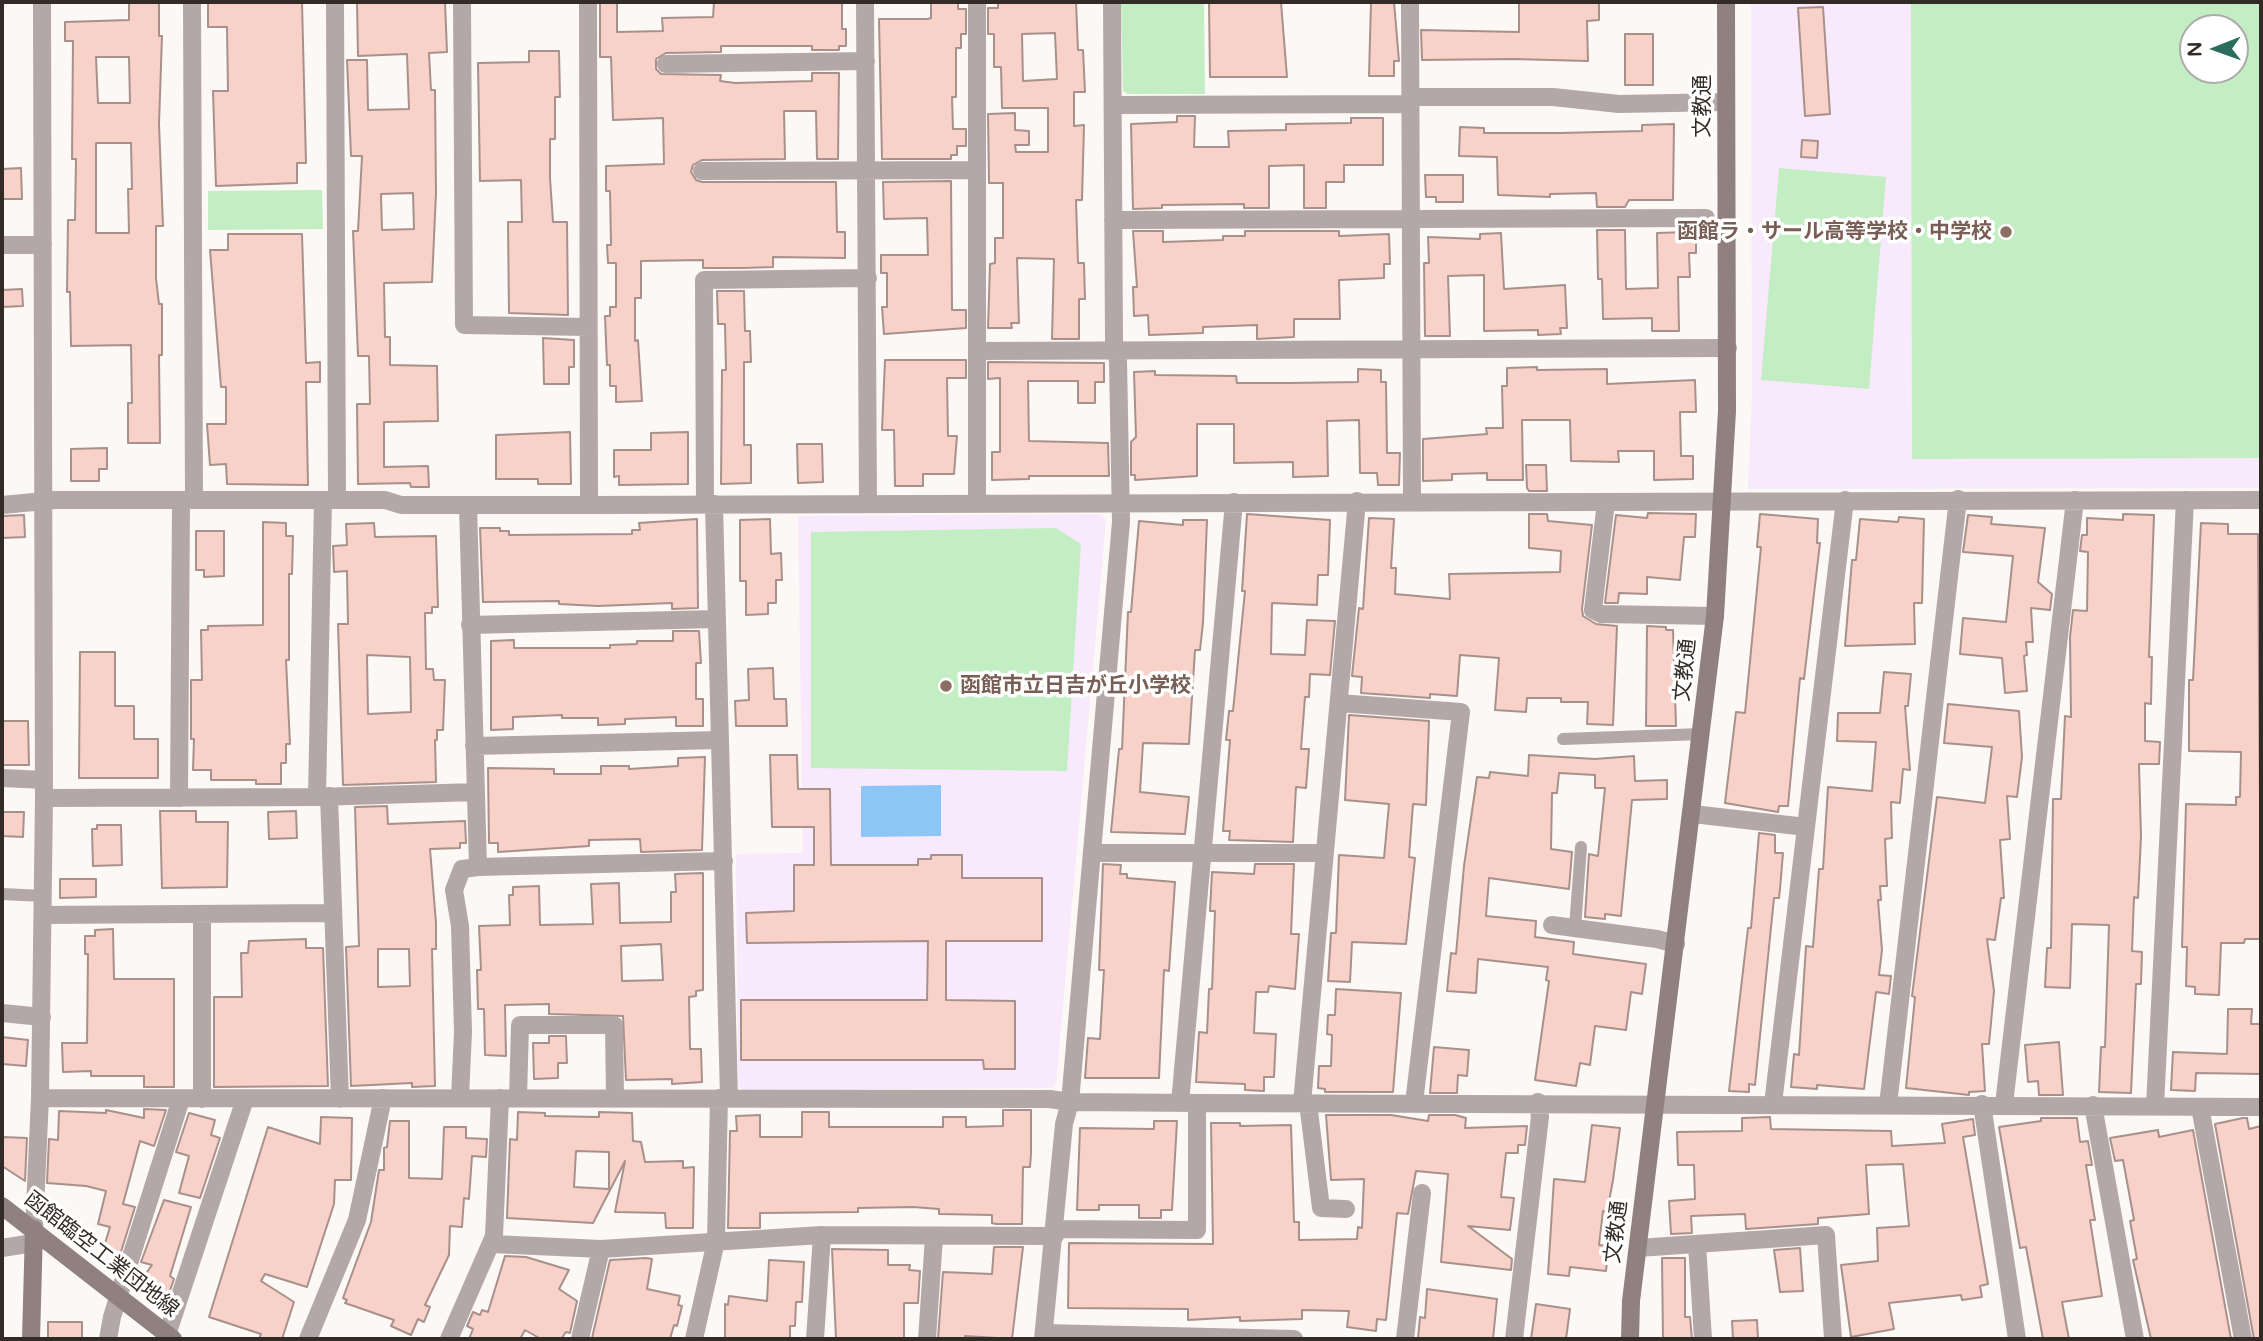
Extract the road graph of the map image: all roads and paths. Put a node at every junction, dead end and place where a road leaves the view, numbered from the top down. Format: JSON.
{"nodes":[{"id":1,"x":42,"y":2,"type":"edge"},
{"id":2,"x":192,"y":2,"type":"edge"},
{"id":3,"x":335,"y":2,"type":"edge"},
{"id":4,"x":462,"y":2,"type":"edge"},
{"id":5,"x":588,"y":2,"type":"edge"},
{"id":6,"x":866,"y":2,"type":"edge"},
{"id":7,"x":977,"y":2,"type":"edge"},
{"id":8,"x":1112,"y":2,"type":"edge"},
{"id":9,"x":1410,"y":2,"type":"edge"},
{"id":10,"x":1726,"y":2,"type":"edge"},
{"id":11,"x":866,"y":61,"type":"junction"},
{"id":12,"x":666,"y":64,"type":"dead end"},
{"id":13,"x":1410,"y":100,"type":"junction"},
{"id":14,"x":1726,"y":102,"type":"junction"},
{"id":15,"x":1113,"y":105,"type":"junction"},
{"id":16,"x":867,"y":169,"type":"junction"},
{"id":17,"x":977,"y":170,"type":"junction"},
{"id":18,"x":702,"y":171,"type":"dead end"},
{"id":19,"x":1706,"y":218,"type":"dead end"},
{"id":20,"x":1410,"y":219,"type":"junction"},
{"id":21,"x":1113,"y":220,"type":"junction"},
{"id":22,"x":2,"y":244,"type":"edge"},
{"id":23,"x":43,"y":245,"type":"junction"},
{"id":24,"x":868,"y":278,"type":"junction"},
{"id":25,"x":588,"y":327,"type":"junction"},
{"id":26,"x":1728,"y":348,"type":"junction"},
{"id":27,"x":1411,"y":350,"type":"junction"},
{"id":28,"x":977,"y":351,"type":"junction"},
{"id":29,"x":1116,"y":351,"type":"junction"},
{"id":30,"x":1958,"y":499,"type":"junction"},
{"id":31,"x":188,"y":500,"type":"junction"},
{"id":32,"x":330,"y":500,"type":"junction"},
{"id":33,"x":1845,"y":500,"type":"junction"},
{"id":34,"x":2075,"y":500,"type":"junction"},
{"id":35,"x":2185,"y":500,"type":"junction"},
{"id":36,"x":2261,"y":500,"type":"edge"},
{"id":37,"x":1357,"y":501,"type":"junction"},
{"id":38,"x":1412,"y":501,"type":"junction"},
{"id":39,"x":43,"y":502,"type":"junction"},
{"id":40,"x":1119,"y":502,"type":"junction"},
{"id":41,"x":1234,"y":502,"type":"junction"},
{"id":42,"x":1606,"y":502,"type":"junction"},
{"id":43,"x":1722,"y":502,"type":"junction"},
{"id":44,"x":868,"y":503,"type":"junction"},
{"id":45,"x":977,"y":503,"type":"junction"},
{"id":46,"x":710,"y":504,"type":"junction"},
{"id":47,"x":2,"y":505,"type":"edge"},
{"id":48,"x":468,"y":505,"type":"junction"},
{"id":49,"x":589,"y":505,"type":"junction"},
{"id":50,"x":1715,"y":616,"type":"junction"},
{"id":51,"x":717,"y":619,"type":"junction"},
{"id":52,"x":470,"y":625,"type":"junction"},
{"id":53,"x":1339,"y":703,"type":"junction"},
{"id":54,"x":1702,"y":734,"type":"junction"},
{"id":55,"x":1563,"y":739,"type":"dead end"},
{"id":56,"x":720,"y":740,"type":"junction"},
{"id":57,"x":474,"y":746,"type":"junction"},
{"id":58,"x":2,"y":778,"type":"edge"},
{"id":59,"x":44,"y":789,"type":"junction"},
{"id":60,"x":475,"y":792,"type":"junction"},
{"id":61,"x":323,"y":797,"type":"junction"},
{"id":62,"x":179,"y":798,"type":"junction"},
{"id":63,"x":1693,"y":814,"type":"junction"},
{"id":64,"x":1806,"y":827,"type":"junction"},
{"id":65,"x":1581,"y":847,"type":"dead end"},
{"id":66,"x":1091,"y":853,"type":"junction"},
{"id":67,"x":1202,"y":853,"type":"junction"},
{"id":68,"x":1325,"y":853,"type":"junction"},
{"id":69,"x":723,"y":861,"type":"junction"},
{"id":70,"x":478,"y":867,"type":"junction"},
{"id":71,"x":2,"y":894,"type":"edge"},
{"id":72,"x":43,"y":896,"type":"junction"},
{"id":73,"x":332,"y":913,"type":"junction"},
{"id":74,"x":202,"y":914,"type":"junction"},
{"id":75,"x":43,"y":915,"type":"junction"},
{"id":76,"x":1552,"y":925,"type":"dead end"},
{"id":77,"x":1575,"y":928,"type":"junction"},
{"id":78,"x":1676,"y":944,"type":"junction"},
{"id":79,"x":2,"y":1013,"type":"edge"},
{"id":80,"x":42,"y":1017,"type":"junction"},
{"id":81,"x":460,"y":1097,"type":"junction"},
{"id":82,"x":40,"y":1098,"type":"junction"},
{"id":83,"x":340,"y":1098,"type":"junction"},
{"id":84,"x":383,"y":1098,"type":"junction"},
{"id":85,"x":509,"y":1098,"type":"junction"},
{"id":86,"x":615,"y":1098,"type":"junction"},
{"id":87,"x":724,"y":1098,"type":"junction"},
{"id":88,"x":181,"y":1099,"type":"junction"},
{"id":89,"x":202,"y":1099,"type":"junction"},
{"id":90,"x":245,"y":1099,"type":"junction"},
{"id":91,"x":1070,"y":1102,"type":"junction"},
{"id":92,"x":1538,"y":1102,"type":"junction"},
{"id":93,"x":1189,"y":1103,"type":"junction"},
{"id":94,"x":1305,"y":1103,"type":"junction"},
{"id":95,"x":1414,"y":1103,"type":"junction"},
{"id":96,"x":1655,"y":1104,"type":"junction"},
{"id":97,"x":1773,"y":1104,"type":"junction"},
{"id":98,"x":1982,"y":1104,"type":"junction"},
{"id":99,"x":2004,"y":1104,"type":"junction"},
{"id":100,"x":1888,"y":1105,"type":"junction"},
{"id":101,"x":2093,"y":1105,"type":"junction"},
{"id":102,"x":2155,"y":1106,"type":"junction"},
{"id":103,"x":2200,"y":1107,"type":"junction"},
{"id":104,"x":2261,"y":1107,"type":"edge"},
{"id":105,"x":1422,"y":1193,"type":"dead end"},
{"id":106,"x":2,"y":1206,"type":"edge"},
{"id":107,"x":1346,"y":1209,"type":"dead end"},
{"id":108,"x":1055,"y":1233,"type":"junction"},
{"id":109,"x":822,"y":1235,"type":"junction"},
{"id":110,"x":33,"y":1236,"type":"junction"},
{"id":111,"x":934,"y":1237,"type":"junction"},
{"id":112,"x":716,"y":1241,"type":"junction"},
{"id":113,"x":492,"y":1244,"type":"junction"},
{"id":114,"x":1697,"y":1244,"type":"junction"},
{"id":115,"x":2,"y":1248,"type":"edge"},
{"id":116,"x":1638,"y":1248,"type":"junction"},
{"id":117,"x":601,"y":1249,"type":"junction"},
{"id":118,"x":120,"y":1297,"type":"junction"},
{"id":119,"x":1044,"y":1336,"type":"edge"},
{"id":120,"x":170,"y":1337,"type":"edge"},
{"id":121,"x":31,"y":1339,"type":"edge"},
{"id":122,"x":108,"y":1339,"type":"edge"},
{"id":123,"x":308,"y":1339,"type":"edge"},
{"id":124,"x":449,"y":1339,"type":"edge"},
{"id":125,"x":580,"y":1339,"type":"edge"},
{"id":126,"x":694,"y":1339,"type":"edge"},
{"id":127,"x":815,"y":1339,"type":"edge"},
{"id":128,"x":927,"y":1339,"type":"edge"},
{"id":129,"x":1294,"y":1339,"type":"edge"},
{"id":130,"x":1405,"y":1339,"type":"edge"},
{"id":131,"x":1514,"y":1339,"type":"edge"},
{"id":132,"x":1630,"y":1339,"type":"edge"},
{"id":133,"x":1703,"y":1339,"type":"edge"},
{"id":134,"x":1833,"y":1339,"type":"edge"},
{"id":135,"x":2017,"y":1339,"type":"edge"},
{"id":136,"x":2134,"y":1339,"type":"edge"},
{"id":137,"x":2243,"y":1339,"type":"edge"}],
"edges":[{"from":1,"to":23,"type":"street"},
{"from":2,"to":31,"type":"street"},
{"from":3,"to":32,"type":"street"},
{"from":4,"to":25,"type":"street"},
{"from":5,"to":25,"type":"street"},
{"from":6,"to":11,"type":"street"},
{"from":7,"to":17,"type":"street"},
{"from":8,"to":15,"type":"street"},
{"from":9,"to":13,"type":"street"},
{"from":10,"to":14,"type":"street","name":"文教通"},
{"from":11,"to":12,"type":"street"},
{"from":11,"to":16,"type":"street"},
{"from":13,"to":14,"type":"street"},
{"from":13,"to":15,"type":"street"},
{"from":13,"to":20,"type":"street"},
{"from":14,"to":26,"type":"street","name":"文教通"},
{"from":15,"to":21,"type":"street"},
{"from":16,"to":17,"type":"street"},
{"from":16,"to":18,"type":"street"},
{"from":16,"to":24,"type":"street"},
{"from":17,"to":28,"type":"street"},
{"from":19,"to":20,"type":"street"},
{"from":20,"to":21,"type":"street"},
{"from":20,"to":27,"type":"street"},
{"from":21,"to":29,"type":"street"},
{"from":22,"to":23,"type":"street"},
{"from":23,"to":39,"type":"street"},
{"from":24,"to":44,"type":"street"},
{"from":24,"to":46,"type":"street"},
{"from":25,"to":49,"type":"street"},
{"from":26,"to":27,"type":"street"},
{"from":26,"to":43,"type":"street","name":"文教通"},
{"from":27,"to":29,"type":"street"},
{"from":27,"to":38,"type":"street"},
{"from":28,"to":29,"type":"street"},
{"from":28,"to":45,"type":"street"},
{"from":29,"to":40,"type":"street"},
{"from":30,"to":33,"type":"street"},
{"from":30,"to":34,"type":"street"},
{"from":30,"to":100,"type":"street"},
{"from":31,"to":32,"type":"street"},
{"from":31,"to":39,"type":"street"},
{"from":31,"to":62,"type":"street"},
{"from":32,"to":48,"type":"street"},
{"from":32,"to":61,"type":"street"},
{"from":33,"to":43,"type":"street"},
{"from":33,"to":64,"type":"street"},
{"from":34,"to":35,"type":"street"},
{"from":34,"to":99,"type":"street"},
{"from":35,"to":36,"type":"street"},
{"from":35,"to":102,"type":"street"},
{"from":37,"to":38,"type":"street"},
{"from":37,"to":41,"type":"street"},
{"from":37,"to":53,"type":"street"},
{"from":38,"to":42,"type":"street"},
{"from":39,"to":47,"type":"street"},
{"from":39,"to":59,"type":"street"},
{"from":40,"to":41,"type":"street"},
{"from":40,"to":45,"type":"street"},
{"from":40,"to":66,"type":"street"},
{"from":41,"to":67,"type":"street"},
{"from":42,"to":43,"type":"street"},
{"from":42,"to":50,"type":"street"},
{"from":43,"to":50,"type":"street","name":"文教通"},
{"from":44,"to":45,"type":"street"},
{"from":44,"to":46,"type":"street"},
{"from":46,"to":49,"type":"street"},
{"from":46,"to":51,"type":"street"},
{"from":48,"to":49,"type":"street"},
{"from":48,"to":52,"type":"street"},
{"from":50,"to":54,"type":"street","name":"文教通"},
{"from":51,"to":52,"type":"street"},
{"from":51,"to":56,"type":"street"},
{"from":52,"to":57,"type":"street"},
{"from":53,"to":68,"type":"street"},
{"from":53,"to":95,"type":"street"},
{"from":54,"to":55,"type":"lane"},
{"from":54,"to":63,"type":"street","name":"文教通"},
{"from":56,"to":57,"type":"street"},
{"from":56,"to":69,"type":"street"},
{"from":57,"to":60,"type":"street"},
{"from":58,"to":59,"type":"street"},
{"from":59,"to":62,"type":"street"},
{"from":59,"to":72,"type":"street"},
{"from":60,"to":61,"type":"street"},
{"from":60,"to":70,"type":"street"},
{"from":61,"to":62,"type":"street"},
{"from":61,"to":73,"type":"street"},
{"from":63,"to":64,"type":"street"},
{"from":63,"to":78,"type":"street","name":"文教通"},
{"from":64,"to":97,"type":"street"},
{"from":65,"to":77,"type":"lane"},
{"from":66,"to":67,"type":"street"},
{"from":66,"to":91,"type":"street"},
{"from":67,"to":68,"type":"street"},
{"from":67,"to":93,"type":"street"},
{"from":68,"to":94,"type":"street"},
{"from":69,"to":70,"type":"street"},
{"from":69,"to":87,"type":"street"},
{"from":70,"to":81,"type":"street"},
{"from":71,"to":72,"type":"lane"},
{"from":72,"to":75,"type":"street"},
{"from":73,"to":74,"type":"street"},
{"from":73,"to":83,"type":"street"},
{"from":74,"to":75,"type":"street"},
{"from":74,"to":89,"type":"street"},
{"from":75,"to":80,"type":"street"},
{"from":76,"to":77,"type":"street"},
{"from":77,"to":78,"type":"street"},
{"from":78,"to":96,"type":"street","name":"文教通"},
{"from":79,"to":80,"type":"street"},
{"from":80,"to":82,"type":"street"},
{"from":81,"to":84,"type":"street"},
{"from":81,"to":85,"type":"street"},
{"from":82,"to":88,"type":"street"},
{"from":82,"to":110,"type":"street"},
{"from":83,"to":84,"type":"street"},
{"from":83,"to":90,"type":"street"},
{"from":84,"to":123,"type":"street"},
{"from":85,"to":86,"type":"street"},
{"from":85,"to":86,"type":"street"},
{"from":85,"to":113,"type":"street"},
{"from":86,"to":87,"type":"street"},
{"from":87,"to":91,"type":"street"},
{"from":87,"to":112,"type":"street"},
{"from":88,"to":89,"type":"street"},
{"from":88,"to":118,"type":"street"},
{"from":89,"to":90,"type":"street"},
{"from":90,"to":120,"type":"street"},
{"from":91,"to":93,"type":"street"},
{"from":91,"to":108,"type":"street"},
{"from":92,"to":95,"type":"street"},
{"from":92,"to":96,"type":"street"},
{"from":92,"to":131,"type":"street"},
{"from":93,"to":94,"type":"street"},
{"from":93,"to":108,"type":"street"},
{"from":94,"to":95,"type":"street"},
{"from":94,"to":107,"type":"street"},
{"from":96,"to":97,"type":"street"},
{"from":96,"to":116,"type":"street","name":"文教通"},
{"from":97,"to":100,"type":"street"},
{"from":98,"to":99,"type":"street"},
{"from":98,"to":100,"type":"street"},
{"from":98,"to":135,"type":"street"},
{"from":99,"to":101,"type":"street"},
{"from":101,"to":102,"type":"street"},
{"from":101,"to":136,"type":"street"},
{"from":102,"to":103,"type":"street"},
{"from":103,"to":104,"type":"street"},
{"from":103,"to":137,"type":"street"},
{"from":105,"to":130,"type":"street"},
{"from":106,"to":110,"type":"street","name":"函館臨空工業団地線"},
{"from":108,"to":111,"type":"street"},
{"from":108,"to":119,"type":"street"},
{"from":109,"to":111,"type":"street"},
{"from":109,"to":112,"type":"street"},
{"from":109,"to":127,"type":"street"},
{"from":110,"to":115,"type":"street"},
{"from":110,"to":118,"type":"street","name":"函館臨空工業団地線"},
{"from":110,"to":121,"type":"street"},
{"from":111,"to":128,"type":"street"},
{"from":112,"to":117,"type":"street"},
{"from":112,"to":126,"type":"street"},
{"from":113,"to":117,"type":"street"},
{"from":113,"to":124,"type":"street"},
{"from":114,"to":116,"type":"street"},
{"from":114,"to":133,"type":"street"},
{"from":114,"to":134,"type":"street"},
{"from":116,"to":132,"type":"street","name":"文教通"},
{"from":117,"to":125,"type":"street"},
{"from":118,"to":120,"type":"street","name":"函館臨空工業団地線"},
{"from":118,"to":122,"type":"street"},
{"from":119,"to":129,"type":"street"}]}
